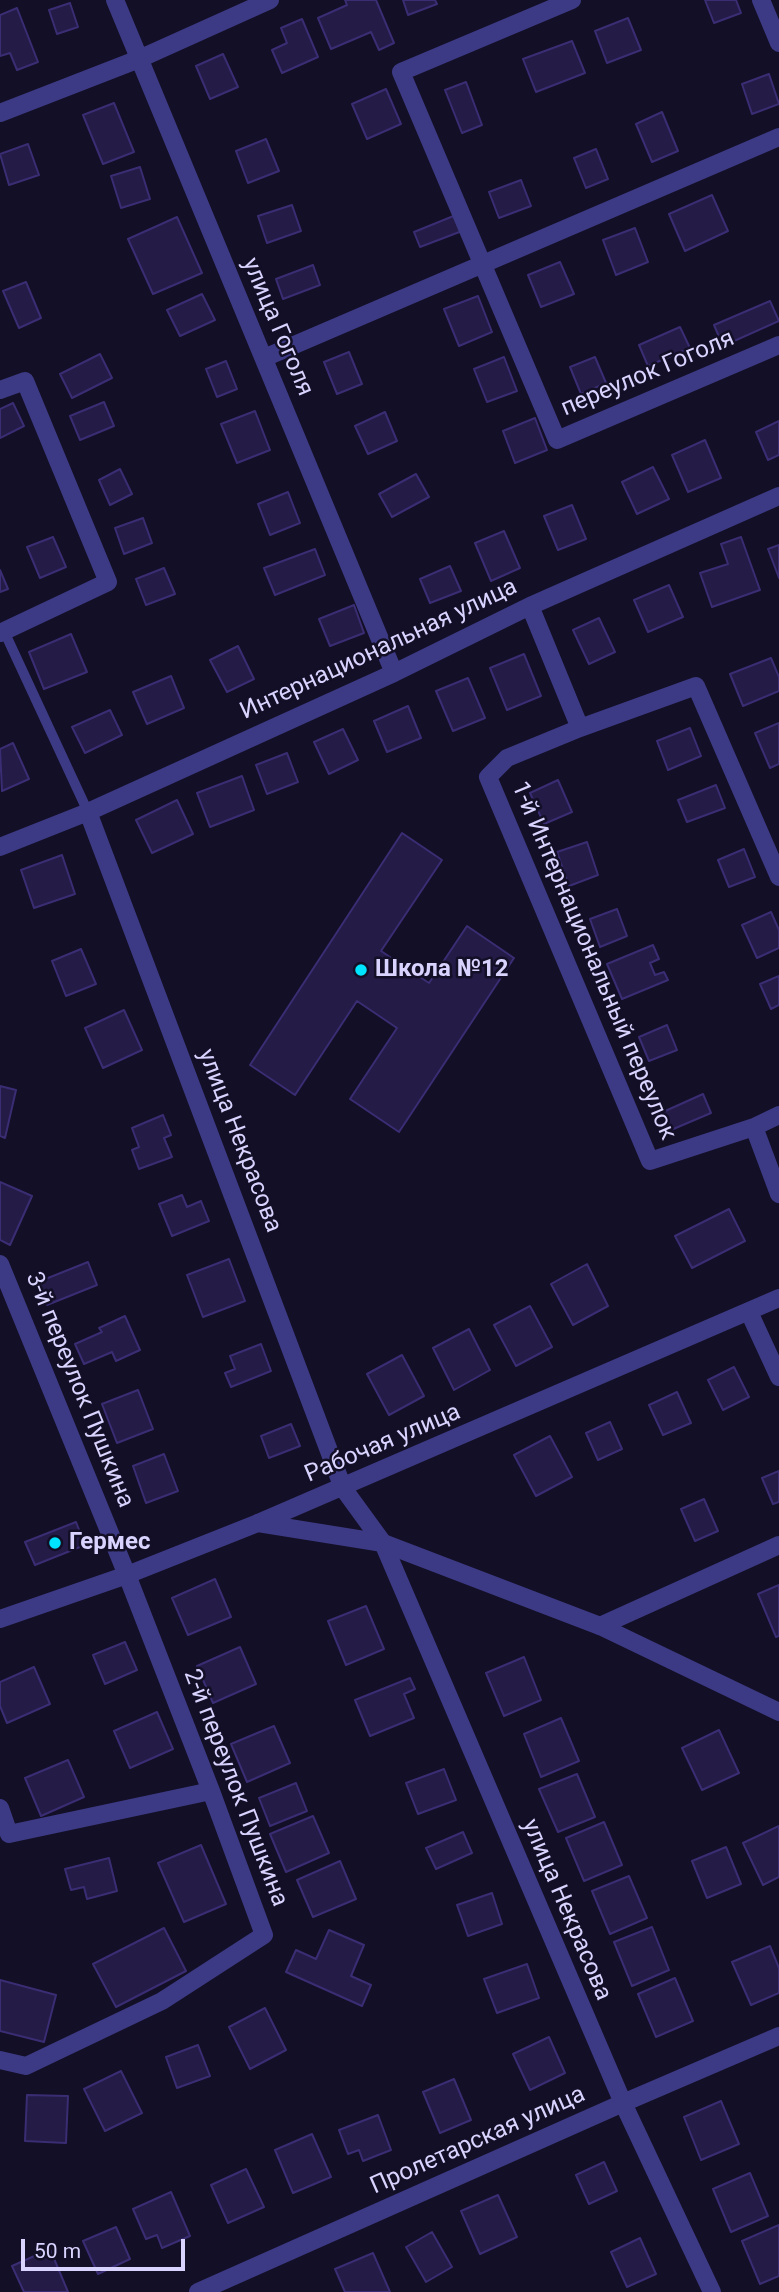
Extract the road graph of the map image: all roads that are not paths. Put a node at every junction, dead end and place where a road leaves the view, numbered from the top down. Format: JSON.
{"nodes":[{"id":1,"x":115,"y":0,"type":"edge"},
{"id":2,"x":270,"y":0,"type":"edge"},
{"id":3,"x":572,"y":0,"type":"edge"},
{"id":4,"x":761,"y":0,"type":"edge"},
{"id":5,"x":779,"y":43,"type":"edge"},
{"id":6,"x":139,"y":59,"type":"junction"},
{"id":7,"x":0,"y":113,"type":"edge"},
{"id":8,"x":779,"y":136,"type":"edge"},
{"id":9,"x":482,"y":264,"type":"junction"},
{"id":10,"x":779,"y":345,"type":"edge"},
{"id":11,"x":264,"y":358,"type":"junction"},
{"id":12,"x":0,"y":390,"type":"edge"},
{"id":13,"x":779,"y":496,"type":"edge"},
{"id":14,"x":530,"y":606,"type":"junction"},
{"id":15,"x":2,"y":632,"type":"edge"},
{"id":16,"x":394,"y":673,"type":"junction"},
{"id":17,"x":580,"y":728,"type":"junction"},
{"id":18,"x":88,"y":812,"type":"junction"},
{"id":19,"x":0,"y":847,"type":"edge"},
{"id":20,"x":779,"y":877,"type":"edge"},
{"id":21,"x":779,"y":1115,"type":"edge"},
{"id":22,"x":754,"y":1127,"type":"junction"},
{"id":23,"x":779,"y":1194,"type":"edge"},
{"id":24,"x":0,"y":1264,"type":"edge"},
{"id":25,"x":779,"y":1298,"type":"edge"},
{"id":26,"x":749,"y":1312,"type":"junction"},
{"id":27,"x":779,"y":1377,"type":"edge"},
{"id":28,"x":343,"y":1488,"type":"junction"},
{"id":29,"x":258,"y":1523,"type":"junction"},
{"id":30,"x":383,"y":1544,"type":"junction"},
{"id":31,"x":779,"y":1545,"type":"edge"},
{"id":32,"x":127,"y":1575,"type":"junction"},
{"id":33,"x":0,"y":1619,"type":"edge"},
{"id":34,"x":600,"y":1626,"type":"junction"},
{"id":35,"x":779,"y":1712,"type":"edge"},
{"id":36,"x":211,"y":1791,"type":"junction"},
{"id":37,"x":0,"y":1808,"type":"edge"},
{"id":38,"x":779,"y":2036,"type":"edge"},
{"id":39,"x":0,"y":2060,"type":"edge"},
{"id":40,"x":622,"y":2103,"type":"junction"},
{"id":41,"x":198,"y":2292,"type":"edge"},
{"id":42,"x":712,"y":2292,"type":"edge"}],
"edges":[{"from":1,"to":6,"type":"street","name":"улица Гоголя"},
{"from":2,"to":6,"type":"street"},
{"from":3,"to":9,"type":"street","name":"переулок Гоголя"},
{"from":4,"to":5,"type":"street"},
{"from":6,"to":7,"type":"street"},
{"from":6,"to":11,"type":"street","name":"улица Гоголя"},
{"from":8,"to":9,"type":"street"},
{"from":9,"to":10,"type":"street","name":"переулок Гоголя"},
{"from":9,"to":11,"type":"street"},
{"from":11,"to":16,"type":"street","name":"улица Гоголя"},
{"from":12,"to":15,"type":"street"},
{"from":13,"to":14,"type":"street","name":"Интернациональная улица"},
{"from":14,"to":16,"type":"street","name":"Интернациональная улица"},
{"from":14,"to":17,"type":"street"},
{"from":15,"to":18,"type":"lane"},
{"from":16,"to":18,"type":"street","name":"Интернациональная улица"},
{"from":17,"to":20,"type":"street","name":"1-й Интернациональный переулок"},
{"from":17,"to":22,"type":"street","name":"1-й Интернациональный переулок"},
{"from":18,"to":19,"type":"street","name":"Интернациональная улица"},
{"from":18,"to":28,"type":"street","name":"улица Некрасова"},
{"from":21,"to":22,"type":"street","name":"1-й Интернациональный переулок"},
{"from":22,"to":23,"type":"street"},
{"from":24,"to":32,"type":"street","name":"3-й переулок Пушкина"},
{"from":25,"to":26,"type":"street","name":"Рабочая улица"},
{"from":26,"to":27,"type":"street"},
{"from":26,"to":28,"type":"street","name":"Рабочая улица"},
{"from":28,"to":29,"type":"street","name":"Рабочая улица"},
{"from":28,"to":30,"type":"street","name":"улица Некрасова"},
{"from":29,"to":30,"type":"street"},
{"from":29,"to":32,"type":"street","name":"Рабочая улица"},
{"from":30,"to":34,"type":"street"},
{"from":30,"to":40,"type":"street","name":"улица Некрасова"},
{"from":31,"to":34,"type":"street"},
{"from":32,"to":33,"type":"street","name":"Рабочая улица"},
{"from":32,"to":36,"type":"street","name":"2-й переулок Пушкина"},
{"from":34,"to":35,"type":"street"},
{"from":36,"to":37,"type":"street"},
{"from":36,"to":39,"type":"street","name":"2-й переулок Пушкина"},
{"from":38,"to":40,"type":"street","name":"Пролетарская улица"},
{"from":40,"to":41,"type":"street","name":"Пролетарская улица"},
{"from":40,"to":42,"type":"street","name":"улица Некрасова"}]}
